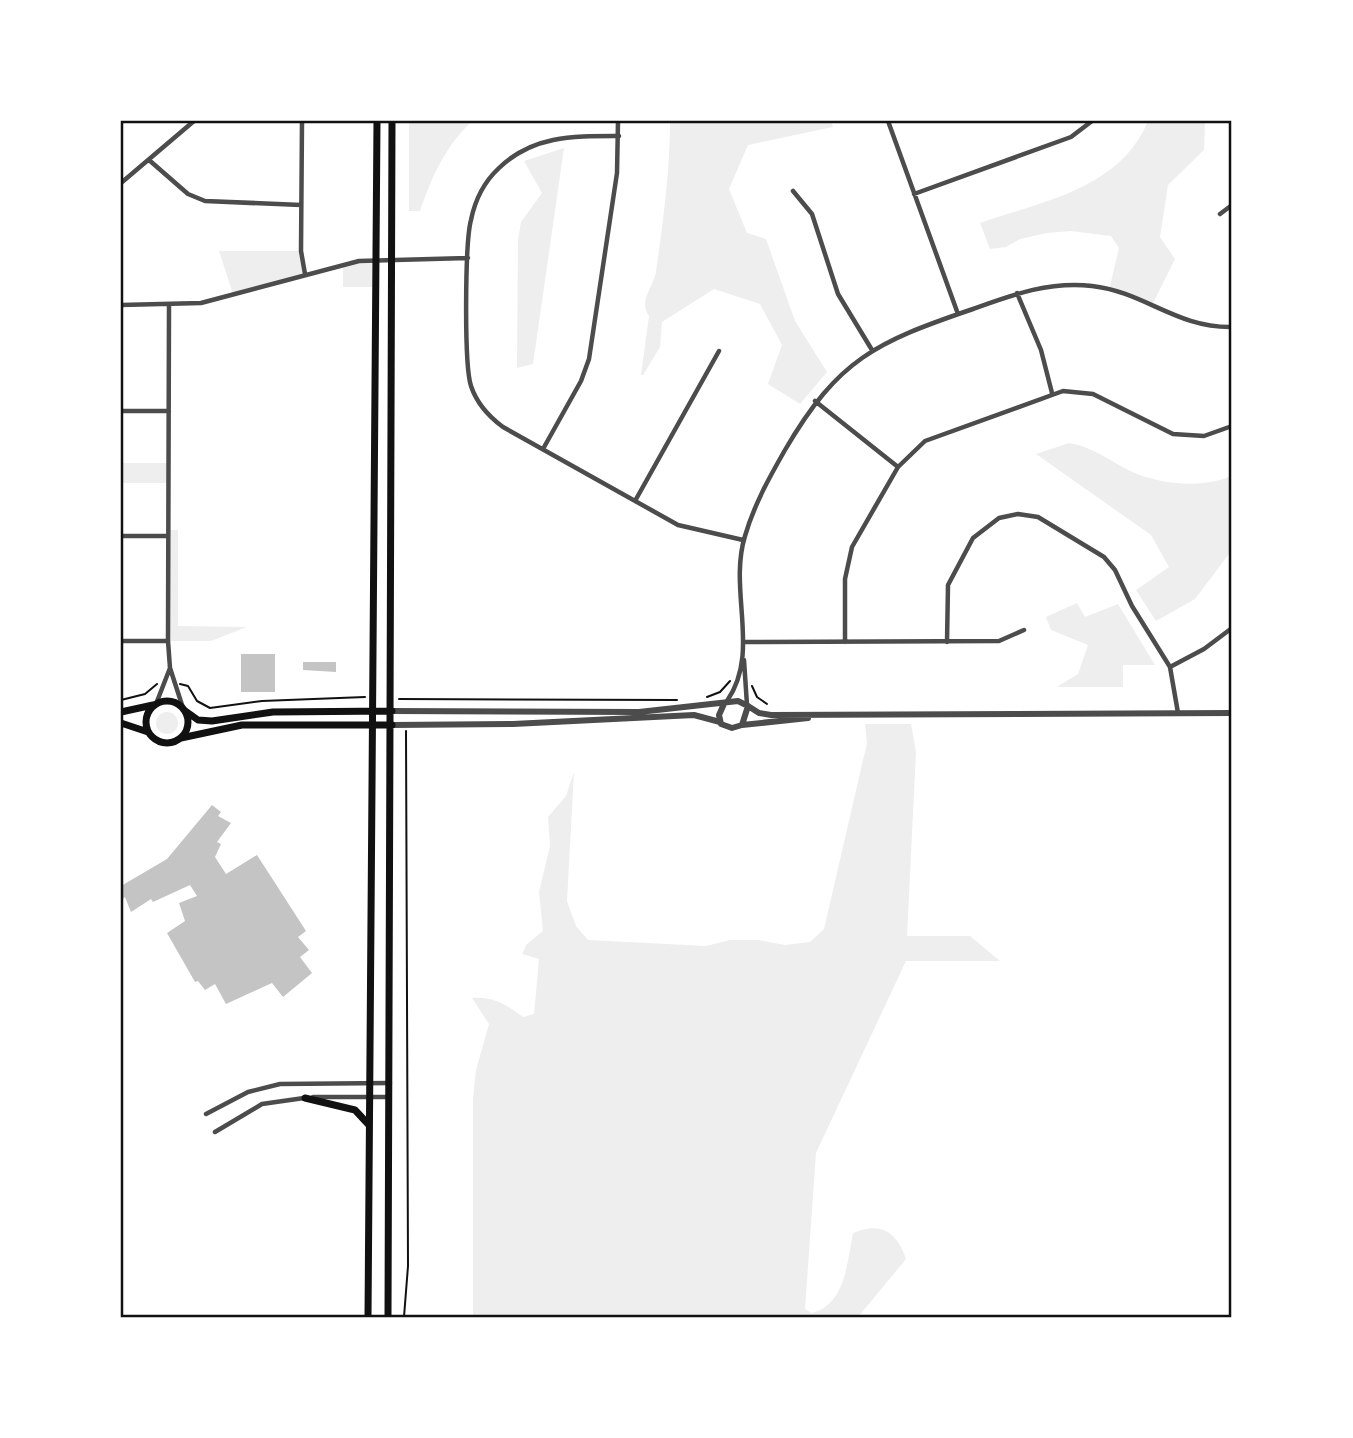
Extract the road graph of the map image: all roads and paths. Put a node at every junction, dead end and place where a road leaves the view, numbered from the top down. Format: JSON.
{"nodes":[{"id":1,"x":194,"y":121,"type":"edge"},
{"id":2,"x":302,"y":121,"type":"edge"},
{"id":3,"x":377,"y":121,"type":"edge"},
{"id":4,"x":392,"y":121,"type":"edge"},
{"id":5,"x":618,"y":121,"type":"edge"},
{"id":6,"x":888,"y":121,"type":"edge"},
{"id":7,"x":1092,"y":121,"type":"edge"},
{"id":8,"x":619,"y":136,"type":"junction"},
{"id":9,"x":149,"y":160,"type":"junction"},
{"id":10,"x":121,"y":183,"type":"edge"},
{"id":11,"x":793,"y":191,"type":"dead end"},
{"id":12,"x":914,"y":194,"type":"junction"},
{"id":13,"x":301,"y":205,"type":"junction"},
{"id":14,"x":1232,"y":205,"type":"edge"},
{"id":15,"x":1220,"y":214,"type":"dead end"},
{"id":16,"x":393,"y":258,"type":"junction"},
{"id":17,"x":468,"y":258,"type":"junction"},
{"id":18,"x":377,"y":259,"type":"junction"},
{"id":19,"x":305,"y":274,"type":"junction"},
{"id":20,"x":1017,"y":293,"type":"junction"},
{"id":21,"x":121,"y":305,"type":"edge"},
{"id":22,"x":169,"y":305,"type":"junction"},
{"id":23,"x":958,"y":314,"type":"junction"},
{"id":24,"x":1232,"y":327,"type":"edge"},
{"id":25,"x":872,"y":350,"type":"junction"},
{"id":26,"x":719,"y":351,"type":"dead end"},
{"id":27,"x":1052,"y":393,"type":"junction"},
{"id":28,"x":815,"y":401,"type":"junction"},
{"id":29,"x":121,"y":411,"type":"edge"},
{"id":30,"x":169,"y":411,"type":"junction"},
{"id":31,"x":1232,"y":426,"type":"edge"},
{"id":32,"x":542,"y":449,"type":"junction"},
{"id":33,"x":898,"y":467,"type":"junction"},
{"id":34,"x":635,"y":500,"type":"junction"},
{"id":35,"x":121,"y":536,"type":"edge"},
{"id":36,"x":168,"y":536,"type":"junction"},
{"id":37,"x":743,"y":540,"type":"junction"},
{"id":38,"x":1232,"y":628,"type":"edge"},
{"id":39,"x":1024,"y":630,"type":"dead end"},
{"id":40,"x":121,"y":641,"type":"edge"},
{"id":41,"x":168,"y":641,"type":"junction"},
{"id":42,"x":744,"y":642,"type":"junction"},
{"id":43,"x":845,"y":642,"type":"junction"},
{"id":44,"x":947,"y":642,"type":"junction"},
{"id":45,"x":744,"y":659,"type":"junction"},
{"id":46,"x":1170,"y":667,"type":"junction"},
{"id":47,"x":170,"y":668,"type":"junction"},
{"id":48,"x":736,"y":682,"type":"dead end"},
{"id":49,"x":165,"y":683,"type":"junction"},
{"id":50,"x":176,"y":684,"type":"junction"},
{"id":51,"x":749,"y":686,"type":"dead end"},
{"id":52,"x":703,"y":697,"type":"dead end"},
{"id":53,"x":372,"y":698,"type":"junction"},
{"id":54,"x":392,"y":698,"type":"junction"},
{"id":55,"x":121,"y":700,"type":"edge"},
{"id":56,"x":680,"y":700,"type":"dead end"},
{"id":57,"x":726,"y":703,"type":"junction"},
{"id":58,"x":155,"y":704,"type":"junction"},
{"id":59,"x":767,"y":704,"type":"dead end"},
{"id":60,"x":748,"y":706,"type":"junction"},
{"id":61,"x":183,"y":709,"type":"junction"},
{"id":62,"x":372,"y":711,"type":"junction"},
{"id":63,"x":392,"y":711,"type":"junction"},
{"id":64,"x":121,"y":712,"type":"edge"},
{"id":65,"x":1178,"y":713,"type":"junction"},
{"id":66,"x":1232,"y":713,"type":"edge"},
{"id":67,"x":838,"y":715,"type":"junction"},
{"id":68,"x":720,"y":722,"type":"junction"},
{"id":69,"x":121,"y":723,"type":"edge"},
{"id":70,"x":372,"y":724,"type":"junction"},
{"id":71,"x":406,"y":724,"type":"junction"},
{"id":72,"x":393,"y":725,"type":"junction"},
{"id":73,"x":742,"y":725,"type":"junction"},
{"id":74,"x":148,"y":732,"type":"junction"},
{"id":75,"x":181,"y":738,"type":"junction"},
{"id":76,"x":371,"y":1083,"type":"junction"},
{"id":77,"x":390,"y":1083,"type":"junction"},
{"id":78,"x":370,"y":1096,"type":"junction"},
{"id":79,"x":390,"y":1097,"type":"junction"},
{"id":80,"x":305,"y":1098,"type":"junction"},
{"id":81,"x":206,"y":1114,"type":"dead end"},
{"id":82,"x":370,"y":1127,"type":"junction"},
{"id":83,"x":215,"y":1132,"type":"dead end"},
{"id":84,"x":368,"y":1317,"type":"edge"},
{"id":85,"x":388,"y":1317,"type":"edge"},
{"id":86,"x":404,"y":1317,"type":"edge"}],
"edges":[{"from":1,"to":9,"type":"street"},
{"from":2,"to":13,"type":"street"},
{"from":3,"to":18,"type":"main road"},
{"from":4,"to":16,"type":"main road"},
{"from":5,"to":8,"type":"street"},
{"from":6,"to":12,"type":"street"},
{"from":7,"to":12,"type":"street"},
{"from":8,"to":17,"type":"street"},
{"from":8,"to":32,"type":"street"},
{"from":9,"to":10,"type":"street"},
{"from":9,"to":13,"type":"street"},
{"from":11,"to":25,"type":"street"},
{"from":12,"to":23,"type":"street"},
{"from":13,"to":19,"type":"street"},
{"from":14,"to":15,"type":"street"},
{"from":16,"to":17,"type":"street"},
{"from":16,"to":18,"type":"street"},
{"from":16,"to":54,"type":"main road"},
{"from":17,"to":32,"type":"street"},
{"from":18,"to":19,"type":"street"},
{"from":18,"to":53,"type":"main road"},
{"from":19,"to":22,"type":"street"},
{"from":20,"to":23,"type":"street"},
{"from":20,"to":24,"type":"street"},
{"from":20,"to":27,"type":"street"},
{"from":21,"to":22,"type":"street"},
{"from":22,"to":30,"type":"street"},
{"from":23,"to":25,"type":"street"},
{"from":25,"to":28,"type":"street"},
{"from":26,"to":34,"type":"street"},
{"from":27,"to":31,"type":"street"},
{"from":27,"to":33,"type":"street"},
{"from":28,"to":33,"type":"street"},
{"from":28,"to":37,"type":"street"},
{"from":29,"to":30,"type":"street"},
{"from":30,"to":36,"type":"street"},
{"from":32,"to":34,"type":"street"},
{"from":33,"to":43,"type":"street"},
{"from":34,"to":37,"type":"street"},
{"from":35,"to":36,"type":"street"},
{"from":36,"to":41,"type":"street"},
{"from":37,"to":42,"type":"street"},
{"from":38,"to":46,"type":"street"},
{"from":39,"to":44,"type":"street"},
{"from":40,"to":41,"type":"street"},
{"from":41,"to":47,"type":"street"},
{"from":42,"to":43,"type":"street"},
{"from":42,"to":45,"type":"street"},
{"from":43,"to":44,"type":"street"},
{"from":44,"to":46,"type":"street"},
{"from":45,"to":57,"type":"street"},
{"from":45,"to":60,"type":"street"},
{"from":46,"to":65,"type":"street"},
{"from":47,"to":49,"type":"street"},
{"from":47,"to":50,"type":"street"},
{"from":48,"to":52,"type":"path"},
{"from":49,"to":55,"type":"path"},
{"from":49,"to":58,"type":"street"},
{"from":50,"to":53,"type":"path"},
{"from":50,"to":61,"type":"street"},
{"from":51,"to":59,"type":"path"},
{"from":53,"to":62,"type":"main road"},
{"from":54,"to":56,"type":"path"},
{"from":54,"to":63,"type":"main road"},
{"from":57,"to":60,"type":"street"},
{"from":57,"to":63,"type":"street"},
{"from":57,"to":68,"type":"street"},
{"from":58,"to":61,"type":"main road"},
{"from":58,"to":64,"type":"main road"},
{"from":58,"to":74,"type":"main road"},
{"from":60,"to":67,"type":"street"},
{"from":60,"to":73,"type":"street"},
{"from":61,"to":62,"type":"main road"},
{"from":61,"to":75,"type":"main road"},
{"from":62,"to":63,"type":"main road"},
{"from":62,"to":70,"type":"main road"},
{"from":63,"to":72,"type":"main road"},
{"from":65,"to":66,"type":"street"},
{"from":65,"to":67,"type":"street"},
{"from":67,"to":73,"type":"street"},
{"from":68,"to":71,"type":"street"},
{"from":68,"to":73,"type":"street"},
{"from":69,"to":74,"type":"main road"},
{"from":70,"to":72,"type":"main road"},
{"from":70,"to":75,"type":"main road"},
{"from":70,"to":76,"type":"main road"},
{"from":71,"to":72,"type":"street"},
{"from":71,"to":86,"type":"path"},
{"from":72,"to":77,"type":"main road"},
{"from":74,"to":75,"type":"main road"},
{"from":76,"to":77,"type":"street"},
{"from":76,"to":78,"type":"main road"},
{"from":76,"to":81,"type":"street"},
{"from":77,"to":79,"type":"main road"},
{"from":78,"to":79,"type":"street"},
{"from":78,"to":80,"type":"street"},
{"from":78,"to":82,"type":"main road"},
{"from":79,"to":85,"type":"main road"},
{"from":80,"to":82,"type":"main road"},
{"from":80,"to":83,"type":"street"},
{"from":82,"to":84,"type":"main road"}]}
